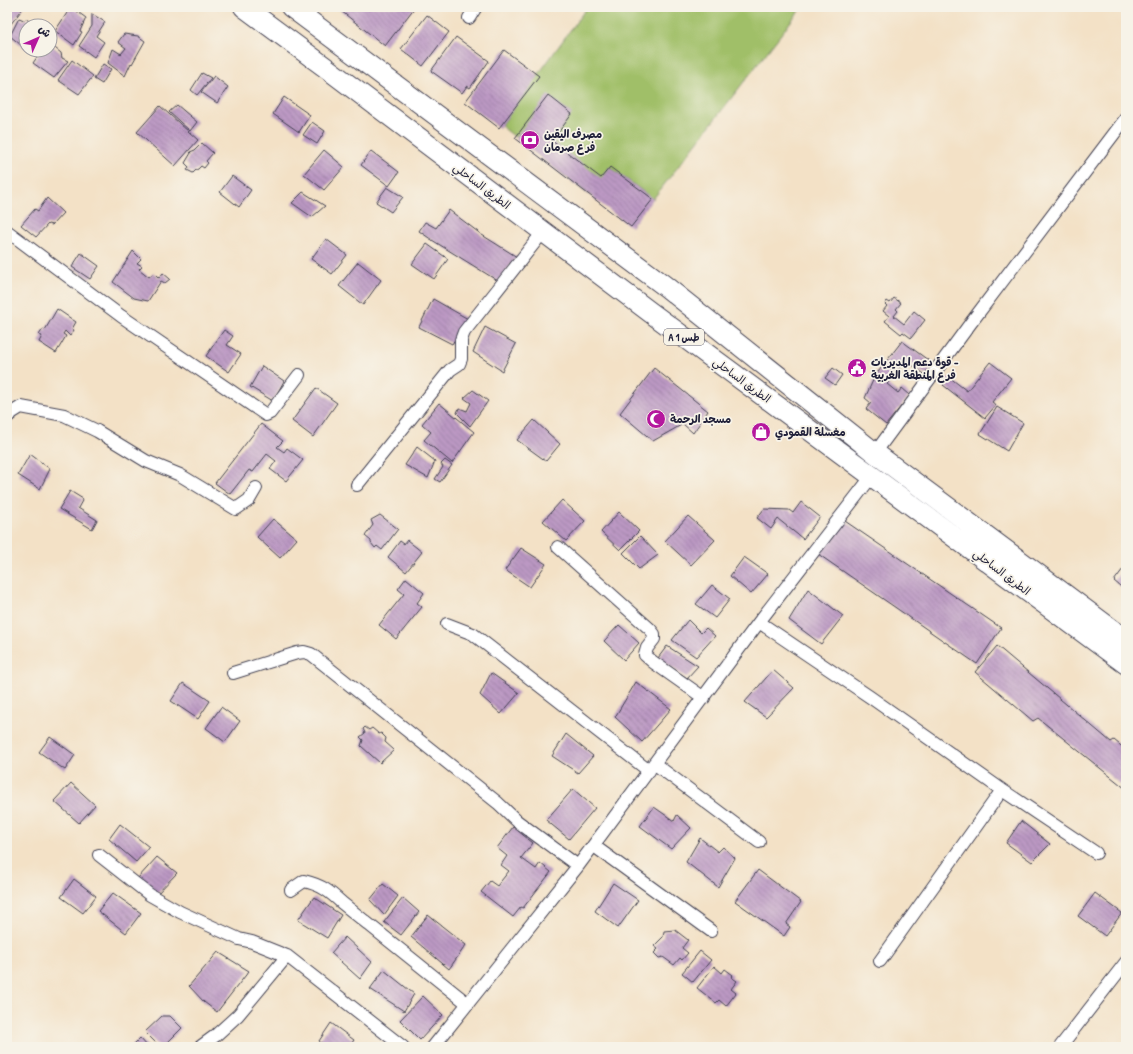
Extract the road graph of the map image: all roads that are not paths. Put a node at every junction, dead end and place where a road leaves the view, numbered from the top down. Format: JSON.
{"nodes":[{"id":1,"x":244,"y":7,"type":"edge"},
{"id":2,"x":291,"y":7,"type":"edge"},
{"id":3,"x":476,"y":7,"type":"edge"},
{"id":4,"x":469,"y":18,"type":"dead end"},
{"id":5,"x":1126,"y":118,"type":"edge"},
{"id":6,"x":7,"y":231,"type":"edge"},
{"id":7,"x":543,"y":232,"type":"junction"},
{"id":8,"x":665,"y":286,"type":"junction"},
{"id":9,"x":650,"y":312,"type":"junction"},
{"id":10,"x":299,"y":375,"type":"dead end"},
{"id":11,"x":7,"y":417,"type":"edge"},
{"id":12,"x":875,"y":453,"type":"junction"},
{"id":13,"x":872,"y":476,"type":"junction"},
{"id":14,"x":357,"y":485,"type":"dead end"},
{"id":15,"x":256,"y":488,"type":"dead end"},
{"id":16,"x":558,"y":547,"type":"dead end"},
{"id":17,"x":759,"y":622,"type":"junction"},
{"id":18,"x":447,"y":624,"type":"dead end"},
{"id":19,"x":1126,"y":640,"type":"edge"},
{"id":20,"x":1126,"y":664,"type":"edge"},
{"id":21,"x":233,"y":673,"type":"dead end"},
{"id":22,"x":704,"y":698,"type":"junction"},
{"id":23,"x":652,"y":768,"type":"junction"},
{"id":24,"x":1002,"y":790,"type":"junction"},
{"id":25,"x":759,"y":842,"type":"dead end"},
{"id":26,"x":594,"y":846,"type":"junction"},
{"id":27,"x":1096,"y":853,"type":"dead end"},
{"id":28,"x":99,"y":855,"type":"dead end"},
{"id":29,"x":578,"y":866,"type":"junction"},
{"id":30,"x":290,"y":890,"type":"dead end"},
{"id":31,"x":711,"y":931,"type":"dead end"},
{"id":32,"x":287,"y":956,"type":"junction"},
{"id":33,"x":880,"y":961,"type":"dead end"},
{"id":34,"x":1126,"y":962,"type":"edge"},
{"id":35,"x":468,"y":1004,"type":"junction"},
{"id":36,"x":200,"y":1047,"type":"edge"},
{"id":37,"x":403,"y":1047,"type":"edge"},
{"id":38,"x":433,"y":1047,"type":"edge"},
{"id":39,"x":1060,"y":1047,"type":"edge"}],
"edges":[{"from":1,"to":7,"type":"highway","name":"الطريق الساحلي","number":"A 1 طس"},
{"from":2,"to":8,"type":"highway","name":"الطريق الساحلي","number":"A 1 طس"},
{"from":3,"to":4,"type":"street"},
{"from":5,"to":12,"type":"street"},
{"from":6,"to":10,"type":"street"},
{"from":7,"to":9,"type":"highway","name":"الطريق الساحلي","number":"A 1 طس"},
{"from":7,"to":14,"type":"street"},
{"from":8,"to":9,"type":"highway"},
{"from":8,"to":12,"type":"highway","name":"الطريق الساحلي","number":"A 1 طس"},
{"from":9,"to":13,"type":"highway","name":"الطريق الساحلي","number":"A 1 طس"},
{"from":11,"to":15,"type":"street"},
{"from":12,"to":19,"type":"highway","name":"الطريق الساحلي","number":"A 1 طس"},
{"from":13,"to":17,"type":"street"},
{"from":13,"to":20,"type":"highway","name":"الطريق الساحلي","number":"A 1 طس"},
{"from":16,"to":22,"type":"street"},
{"from":17,"to":22,"type":"street"},
{"from":17,"to":24,"type":"street"},
{"from":18,"to":23,"type":"street"},
{"from":21,"to":29,"type":"street"},
{"from":22,"to":23,"type":"street"},
{"from":23,"to":25,"type":"street"},
{"from":23,"to":26,"type":"street"},
{"from":24,"to":27,"type":"street"},
{"from":24,"to":33,"type":"street"},
{"from":26,"to":29,"type":"street"},
{"from":26,"to":31,"type":"street"},
{"from":28,"to":32,"type":"street"},
{"from":29,"to":35,"type":"street"},
{"from":30,"to":35,"type":"street"},
{"from":32,"to":36,"type":"street"},
{"from":32,"to":37,"type":"street"},
{"from":34,"to":39,"type":"street"},
{"from":35,"to":38,"type":"street"}]}
